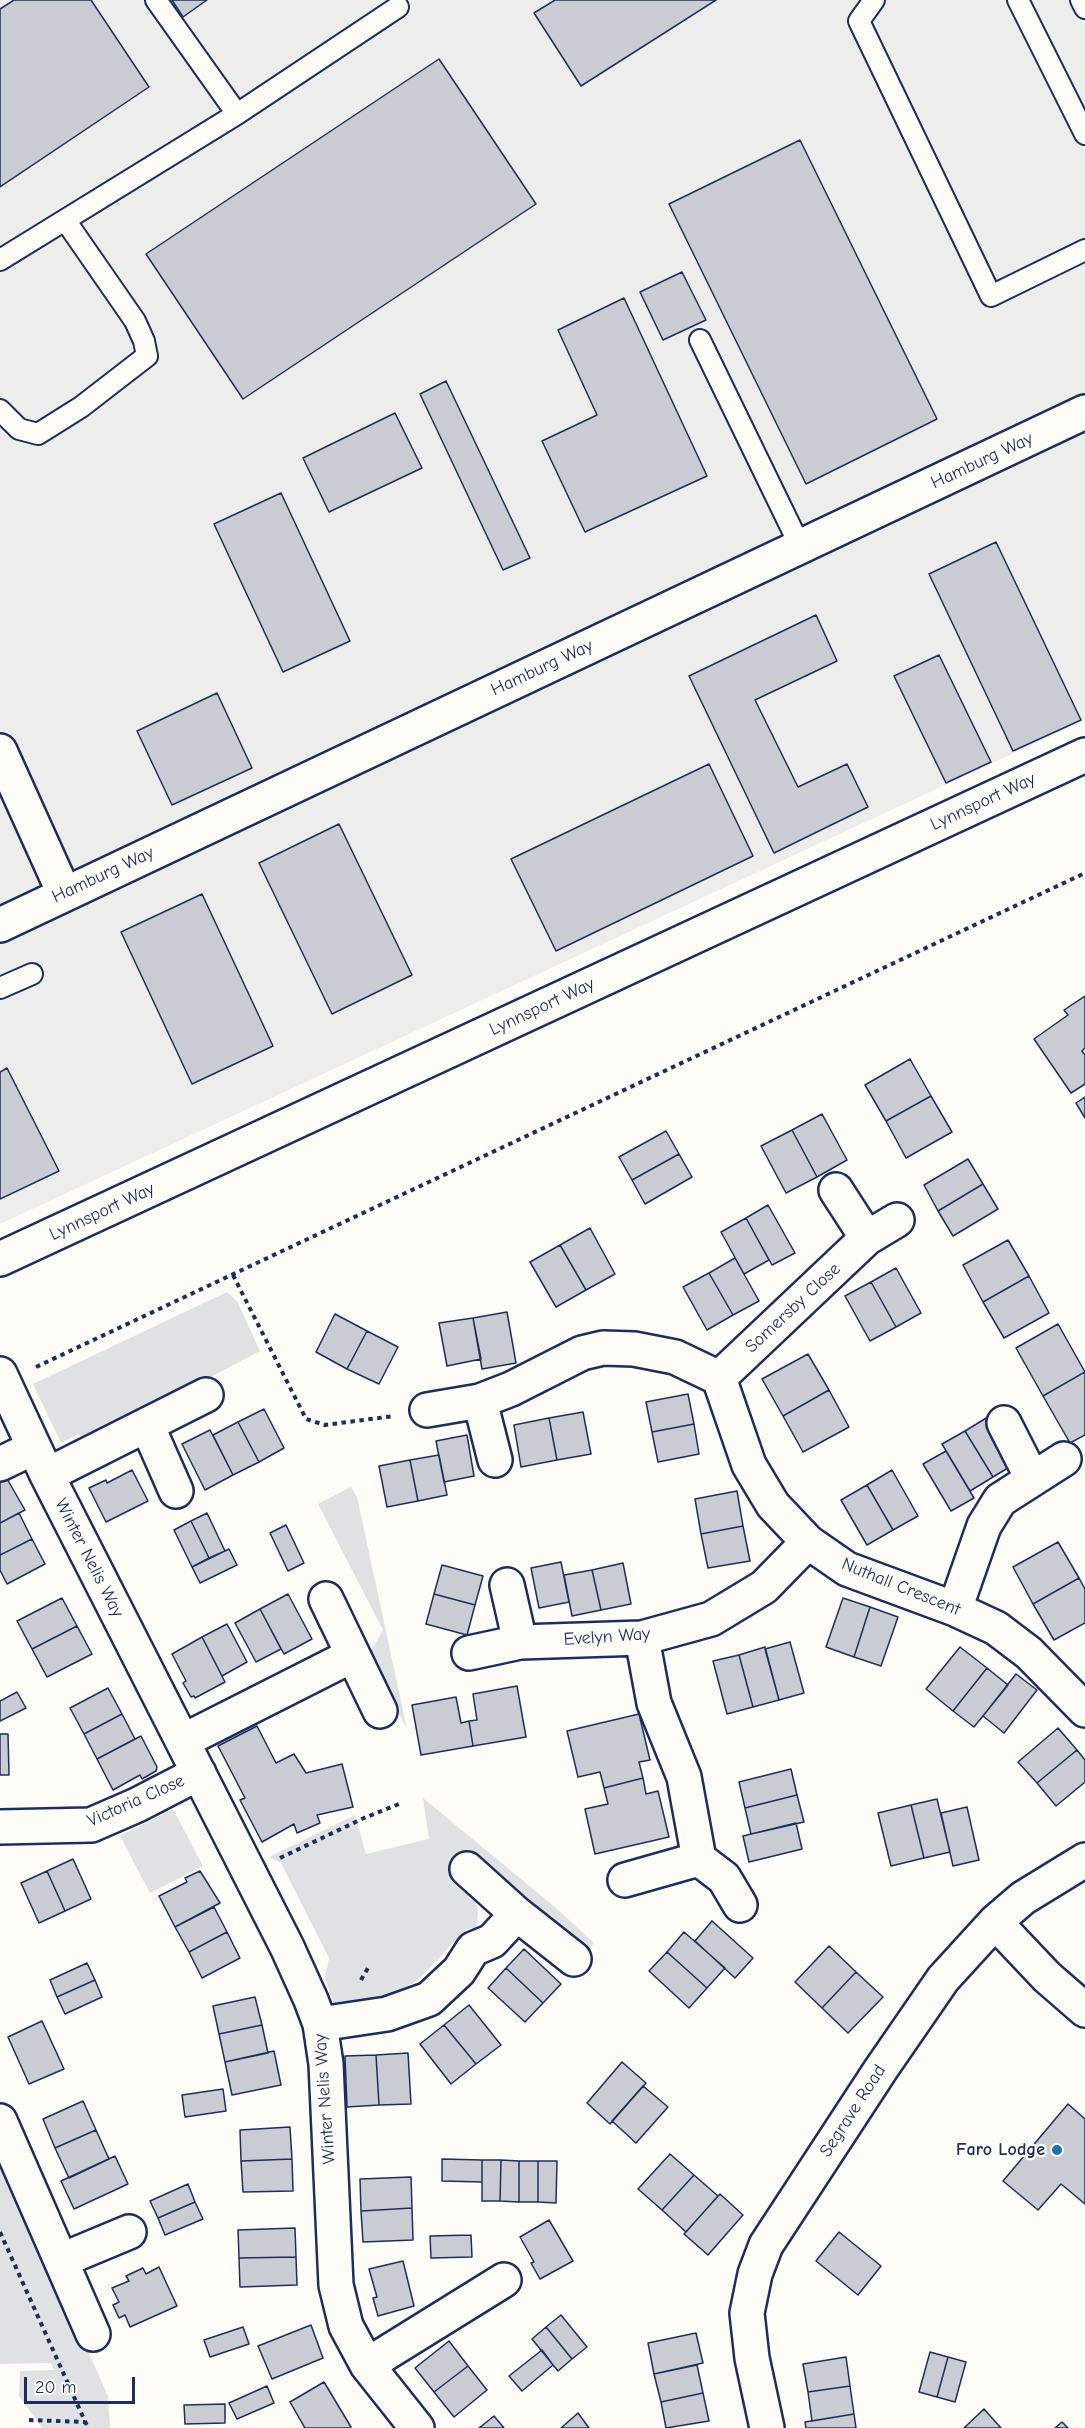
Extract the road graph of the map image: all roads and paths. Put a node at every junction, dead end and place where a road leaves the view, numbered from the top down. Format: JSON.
{"nodes":[{"id":1,"x":156,"y":0,"type":"edge"},
{"id":2,"x":874,"y":0,"type":"edge"},
{"id":3,"x":1018,"y":0,"type":"edge"},
{"id":4,"x":1081,"y":0,"type":"edge"},
{"id":5,"x":398,"y":7,"type":"dead end"},
{"id":6,"x":1085,"y":8,"type":"edge"},
{"id":7,"x":237,"y":114,"type":"junction"},
{"id":8,"x":1085,"y":134,"type":"edge"},
{"id":9,"x":65,"y":220,"type":"junction"},
{"id":10,"x":1085,"y":250,"type":"edge"},
{"id":11,"x":0,"y":260,"type":"edge"},
{"id":12,"x":700,"y":340,"type":"dead end"},
{"id":13,"x":0,"y":410,"type":"edge"},
{"id":14,"x":1085,"y":412,"type":"edge"},
{"id":15,"x":800,"y":546,"type":"junction"},
{"id":16,"x":0,"y":750,"type":"edge"},
{"id":17,"x":1085,"y":755,"type":"edge"},
{"id":18,"x":1085,"y":873,"type":"edge"},
{"id":19,"x":64,"y":893,"type":"junction"},
{"id":20,"x":0,"y":925,"type":"edge"},
{"id":21,"x":32,"y":974,"type":"dead end"},
{"id":22,"x":0,"y":988,"type":"edge"},
{"id":23,"x":836,"y":1190,"type":"dead end"},
{"id":24,"x":897,"y":1220,"type":"dead end"},
{"id":25,"x":867,"y":1238,"type":"junction"},
{"id":26,"x":0,"y":1259,"type":"edge"},
{"id":27,"x":233,"y":1275,"type":"junction"},
{"id":28,"x":2,"y":1378,"type":"edge"},
{"id":29,"x":719,"y":1378,"type":"junction"},
{"id":30,"x":206,"y":1395,"type":"dead end"},
{"id":31,"x":480,"y":1401,"type":"junction"},
{"id":32,"x":427,"y":1410,"type":"joint"},
{"id":33,"x":1004,"y":1423,"type":"dead end"},
{"id":34,"x":147,"y":1425,"type":"junction"},
{"id":35,"x":1064,"y":1459,"type":"dead end"},
{"id":36,"x":495,"y":1460,"type":"dead end"},
{"id":37,"x":40,"y":1461,"type":"junction"},
{"id":38,"x":0,"y":1464,"type":"edge"},
{"id":39,"x":1032,"y":1478,"type":"junction"},
{"id":40,"x":176,"y":1491,"type":"dead end"},
{"id":41,"x":808,"y":1542,"type":"junction"},
{"id":42,"x":507,"y":1585,"type":"dead end"},
{"id":43,"x":326,"y":1599,"type":"dead end"},
{"id":44,"x":955,"y":1609,"type":"junction"},
{"id":45,"x":642,"y":1638,"type":"junction"},
{"id":46,"x":520,"y":1642,"type":"junction"},
{"id":47,"x":470,"y":1653,"type":"dead end"},
{"id":48,"x":353,"y":1655,"type":"junction"},
{"id":49,"x":1085,"y":1710,"type":"edge"},
{"id":50,"x":380,"y":1711,"type":"dead end"},
{"id":51,"x":183,"y":1741,"type":"junction"},
{"id":52,"x":199,"y":1773,"type":"junction"},
{"id":53,"x":399,"y":1804,"type":"dead end"},
{"id":54,"x":0,"y":1827,"type":"edge"},
{"id":55,"x":240,"y":1856,"type":"junction"},
{"id":56,"x":699,"y":1859,"type":"junction"},
{"id":57,"x":1085,"y":1860,"type":"edge"},
{"id":58,"x":467,"y":1869,"type":"dead end"},
{"id":59,"x":625,"y":1880,"type":"dead end"},
{"id":60,"x":740,"y":1905,"type":"dead end"},
{"id":61,"x":517,"y":1914,"type":"junction"},
{"id":62,"x":995,"y":1922,"type":"junction"},
{"id":63,"x":574,"y":1959,"type":"dead end"},
{"id":64,"x":1085,"y":2010,"type":"edge"},
{"id":65,"x":320,"y":2024,"type":"junction"},
{"id":66,"x":0,"y":2121,"type":"edge"},
{"id":67,"x":0,"y":2232,"type":"edge"},
{"id":68,"x":129,"y":2232,"type":"dead end"},
{"id":69,"x":2,"y":2238,"type":"edge"},
{"id":70,"x":62,"y":2260,"type":"junction"},
{"id":71,"x":504,"y":2280,"type":"dead end"},
{"id":72,"x":93,"y":2334,"type":"dead end"},
{"id":73,"x":368,"y":2365,"type":"junction"},
{"id":74,"x":29,"y":2420,"type":"dead end"},
{"id":75,"x":86,"y":2422,"type":"junction"},
{"id":76,"x":88,"y":2428,"type":"edge"},
{"id":77,"x":417,"y":2428,"type":"edge"},
{"id":78,"x":767,"y":2428,"type":"edge"}],
"edges":[{"from":1,"to":7,"type":"lane"},
{"from":2,"to":10,"type":"lane"},
{"from":3,"to":8,"type":"lane"},
{"from":4,"to":6,"type":"lane"},
{"from":5,"to":7,"type":"lane"},
{"from":7,"to":9,"type":"lane"},
{"from":9,"to":11,"type":"lane"},
{"from":9,"to":13,"type":"lane"},
{"from":12,"to":15,"type":"lane"},
{"from":14,"to":15,"type":"street","name":"Hamburg Way"},
{"from":15,"to":19,"type":"street","name":"Hamburg Way"},
{"from":16,"to":19,"type":"street"},
{"from":17,"to":26,"type":"street","name":"Lynnsport Way"},
{"from":18,"to":27,"type":"path"},
{"from":19,"to":20,"type":"street","name":"Hamburg Way"},
{"from":21,"to":22,"type":"lane"},
{"from":23,"to":25,"type":"street"},
{"from":24,"to":25,"type":"street","name":"Somersby Close"},
{"from":25,"to":29,"type":"street","name":"Somersby Close"},
{"from":27,"to":28,"type":"path"},
{"from":27,"to":32,"type":"path"},
{"from":28,"to":37,"type":"street","name":"Winter Nelis Way"},
{"from":29,"to":31,"type":"street"},
{"from":29,"to":41,"type":"street","name":"Nuthall Crescent"},
{"from":30,"to":34,"type":"street"},
{"from":31,"to":32,"type":"street"},
{"from":31,"to":36,"type":"street"},
{"from":33,"to":39,"type":"street"},
{"from":34,"to":37,"type":"street"},
{"from":34,"to":40,"type":"street"},
{"from":35,"to":39,"type":"street"},
{"from":37,"to":38,"type":"street"},
{"from":37,"to":51,"type":"street","name":"Winter Nelis Way"},
{"from":39,"to":44,"type":"street"},
{"from":41,"to":44,"type":"street","name":"Nuthall Crescent"},
{"from":41,"to":45,"type":"street","name":"Evelyn Way"},
{"from":42,"to":46,"type":"street"},
{"from":43,"to":48,"type":"street"},
{"from":44,"to":49,"type":"street","name":"Nuthall Crescent"},
{"from":45,"to":46,"type":"street","name":"Evelyn Way"},
{"from":45,"to":56,"type":"street"},
{"from":46,"to":47,"type":"street","name":"Evelyn Way"},
{"from":48,"to":50,"type":"street"},
{"from":48,"to":51,"type":"street"},
{"from":51,"to":52,"type":"street","name":"Winter Nelis Way"},
{"from":52,"to":54,"type":"street","name":"Victoria Close"},
{"from":52,"to":55,"type":"street","name":"Winter Nelis Way"},
{"from":53,"to":55,"type":"path"},
{"from":55,"to":65,"type":"street","name":"Winter Nelis Way"},
{"from":56,"to":59,"type":"street"},
{"from":56,"to":60,"type":"street"},
{"from":57,"to":62,"type":"street","name":"Segrave Road"},
{"from":58,"to":61,"type":"street"},
{"from":61,"to":63,"type":"street"},
{"from":61,"to":65,"type":"street"},
{"from":62,"to":64,"type":"street"},
{"from":62,"to":78,"type":"street","name":"Segrave Road"},
{"from":65,"to":73,"type":"street","name":"Winter Nelis Way"},
{"from":66,"to":70,"type":"street"},
{"from":67,"to":69,"type":"path"},
{"from":68,"to":70,"type":"street"},
{"from":69,"to":75,"type":"path"},
{"from":70,"to":72,"type":"street"},
{"from":71,"to":73,"type":"street"},
{"from":73,"to":77,"type":"street","name":"Winter Nelis Way"},
{"from":74,"to":75,"type":"path"},
{"from":75,"to":76,"type":"path"}]}
